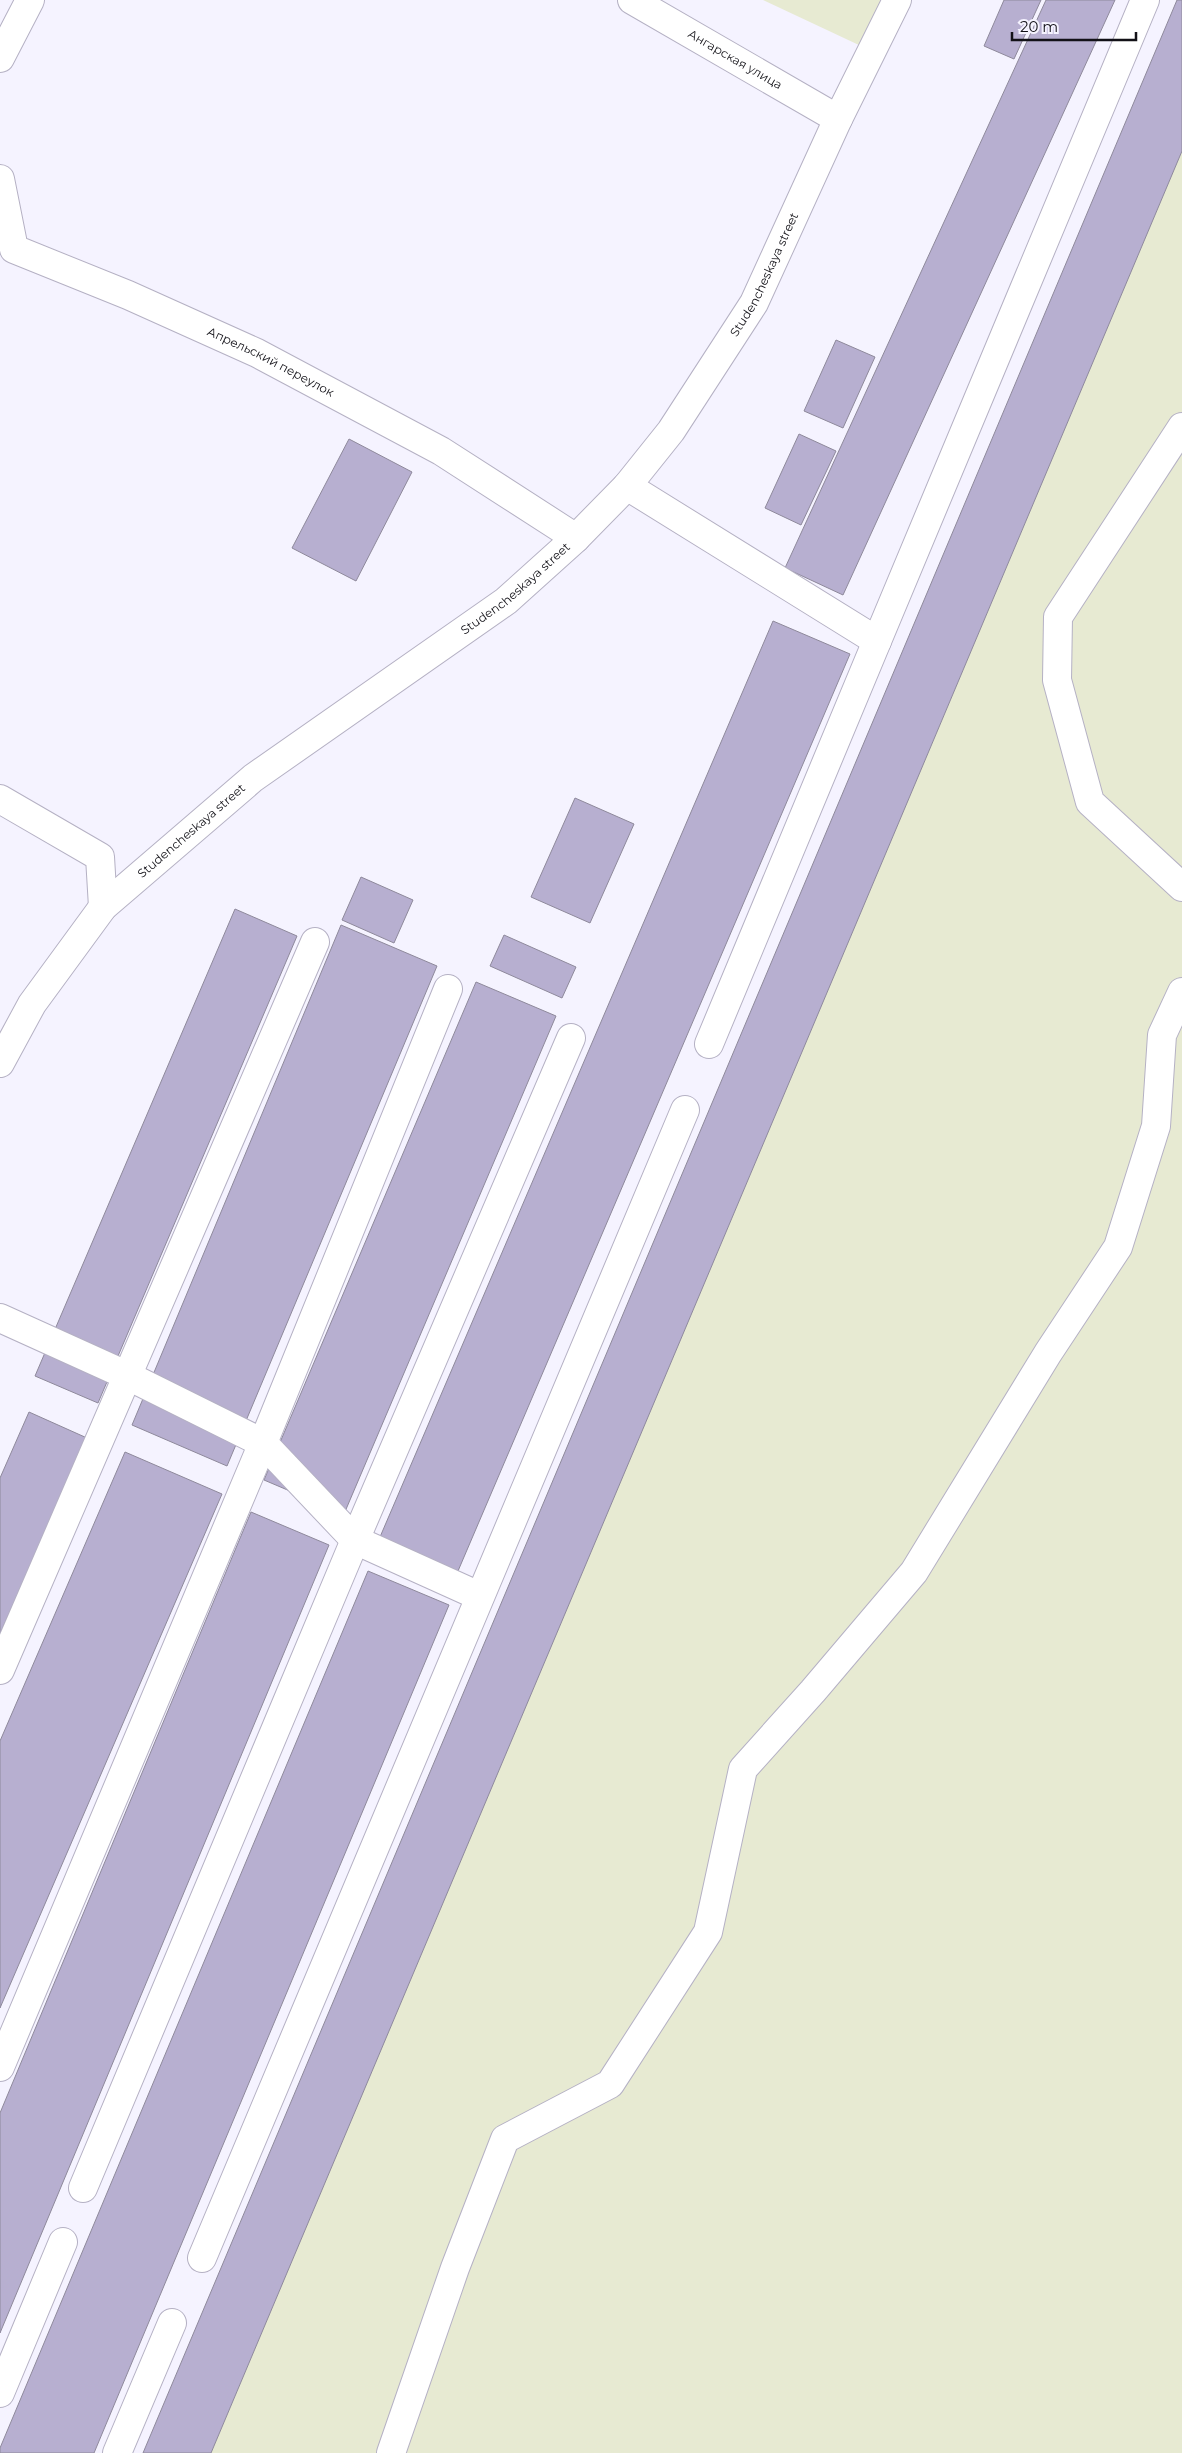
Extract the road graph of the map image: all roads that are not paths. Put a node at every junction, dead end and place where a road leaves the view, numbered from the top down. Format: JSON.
{"nodes":[{"id":1,"x":30,"y":0,"type":"edge"},
{"id":2,"x":632,"y":0,"type":"edge"},
{"id":3,"x":897,"y":0,"type":"edge"},
{"id":4,"x":1145,"y":0,"type":"edge"},
{"id":5,"x":0,"y":58,"type":"edge"},
{"id":6,"x":838,"y":119,"type":"junction"},
{"id":7,"x":0,"y":179,"type":"edge"},
{"id":8,"x":1182,"y":427,"type":"edge"},
{"id":9,"x":628,"y":486,"type":"junction"},
{"id":10,"x":576,"y":538,"type":"junction"},
{"id":11,"x":877,"y":641,"type":"junction"},
{"id":12,"x":0,"y":799,"type":"edge"},
{"id":13,"x":1182,"y":887,"type":"edge"},
{"id":14,"x":103,"y":907,"type":"junction"},
{"id":15,"x":314,"y":942,"type":"dead end"},
{"id":16,"x":448,"y":989,"type":"dead end"},
{"id":17,"x":1182,"y":992,"type":"edge"},
{"id":18,"x":571,"y":1038,"type":"dead end"},
{"id":19,"x":709,"y":1044,"type":"dead end"},
{"id":20,"x":0,"y":1063,"type":"edge"},
{"id":21,"x":685,"y":1110,"type":"dead end"},
{"id":22,"x":0,"y":1318,"type":"edge"},
{"id":23,"x":126,"y":1375,"type":"junction"},
{"id":24,"x":263,"y":1443,"type":"junction"},
{"id":25,"x":354,"y":1540,"type":"junction"},
{"id":26,"x":479,"y":1596,"type":"junction"},
{"id":27,"x":0,"y":1670,"type":"edge"},
{"id":28,"x":0,"y":2067,"type":"edge"},
{"id":29,"x":83,"y":2188,"type":"dead end"},
{"id":30,"x":63,"y":2242,"type":"dead end"},
{"id":31,"x":202,"y":2258,"type":"dead end"},
{"id":32,"x":172,"y":2323,"type":"dead end"},
{"id":33,"x":0,"y":2393,"type":"edge"},
{"id":34,"x":117,"y":2453,"type":"edge"},
{"id":35,"x":391,"y":2453,"type":"edge"}],
"edges":[{"from":1,"to":5,"type":"main road"},
{"from":2,"to":6,"type":"main road","name":"Ангарская улица"},
{"from":3,"to":6,"type":"main road","name":"Studencheskaya street"},
{"from":4,"to":11,"type":"main road"},
{"from":6,"to":9,"type":"main road","name":"Studencheskaya street"},
{"from":7,"to":10,"type":"main road","name":"Апрельский переулок"},
{"from":8,"to":13,"type":"main road"},
{"from":9,"to":10,"type":"main road","name":"Studencheskaya street"},
{"from":9,"to":11,"type":"main road"},
{"from":10,"to":14,"type":"main road","name":"Studencheskaya street"},
{"from":11,"to":19,"type":"main road"},
{"from":12,"to":14,"type":"main road"},
{"from":14,"to":20,"type":"main road","name":"Studencheskaya street"},
{"from":15,"to":23,"type":"main road"},
{"from":16,"to":24,"type":"main road"},
{"from":17,"to":35,"type":"main road"},
{"from":18,"to":25,"type":"main road"},
{"from":21,"to":26,"type":"main road"},
{"from":22,"to":23,"type":"main road"},
{"from":23,"to":24,"type":"main road"},
{"from":23,"to":27,"type":"main road"},
{"from":24,"to":25,"type":"main road"},
{"from":24,"to":28,"type":"main road"},
{"from":25,"to":26,"type":"main road"},
{"from":25,"to":29,"type":"main road"},
{"from":26,"to":31,"type":"main road"},
{"from":30,"to":33,"type":"main road"},
{"from":32,"to":34,"type":"main road"}]}
